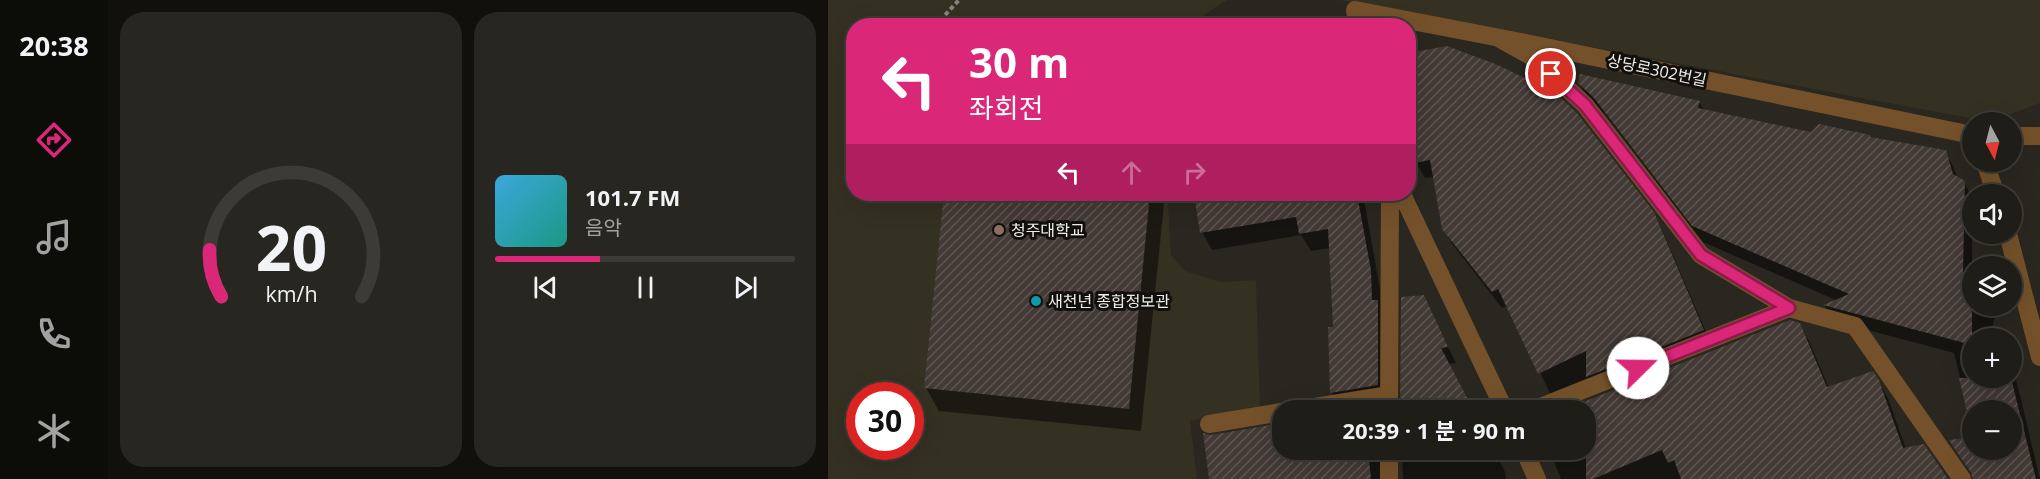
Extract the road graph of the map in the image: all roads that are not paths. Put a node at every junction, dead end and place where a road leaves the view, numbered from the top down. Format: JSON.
{"nodes":[{"id":1,"x":1356,"y":18,"type":"edge"},
{"id":2,"x":1397,"y":18,"type":"edge"},
{"id":3,"x":1416,"y":22,"type":"edge"},
{"id":4,"x":1496,"y":37,"type":"junction"},
{"id":5,"x":1962,"y":133,"type":"edge"},
{"id":6,"x":2022,"y":136,"type":"edge"},
{"id":7,"x":2040,"y":136,"type":"edge"},
{"id":8,"x":1390,"y":201,"type":"edge"},
{"id":9,"x":1405,"y":201,"type":"edge"},
{"id":10,"x":2011,"y":244,"type":"edge"},
{"id":11,"x":1789,"y":308,"type":"junction"},
{"id":12,"x":2040,"y":357,"type":"edge"},
{"id":13,"x":1389,"y":400,"type":"edge"},
{"id":14,"x":1500,"y":400,"type":"edge"},
{"id":15,"x":1558,"y":400,"type":"edge"},
{"id":16,"x":1272,"y":414,"type":"edge"},
{"id":17,"x":1209,"y":423,"type":"dead end"},
{"id":18,"x":1389,"y":460,"type":"edge"},
{"id":19,"x":1528,"y":460,"type":"edge"},
{"id":20,"x":1389,"y":479,"type":"edge"},
{"id":21,"x":1537,"y":479,"type":"edge"},
{"id":22,"x":1962,"y":479,"type":"edge"}],
"edges":[{"from":1,"to":2,"type":"street","name":"상당로302번길"},
{"from":3,"to":4,"type":"street","name":"상당로302번길"},
{"from":4,"to":5,"type":"street","name":"상당로302번길"},
{"from":4,"to":11,"type":"street"},
{"from":6,"to":7,"type":"street"},
{"from":8,"to":13,"type":"street"},
{"from":9,"to":14,"type":"street"},
{"from":10,"to":12,"type":"street"},
{"from":11,"to":15,"type":"street"},
{"from":11,"to":22,"type":"street"},
{"from":16,"to":17,"type":"street"},
{"from":18,"to":20,"type":"street"},
{"from":19,"to":21,"type":"street"}]}
